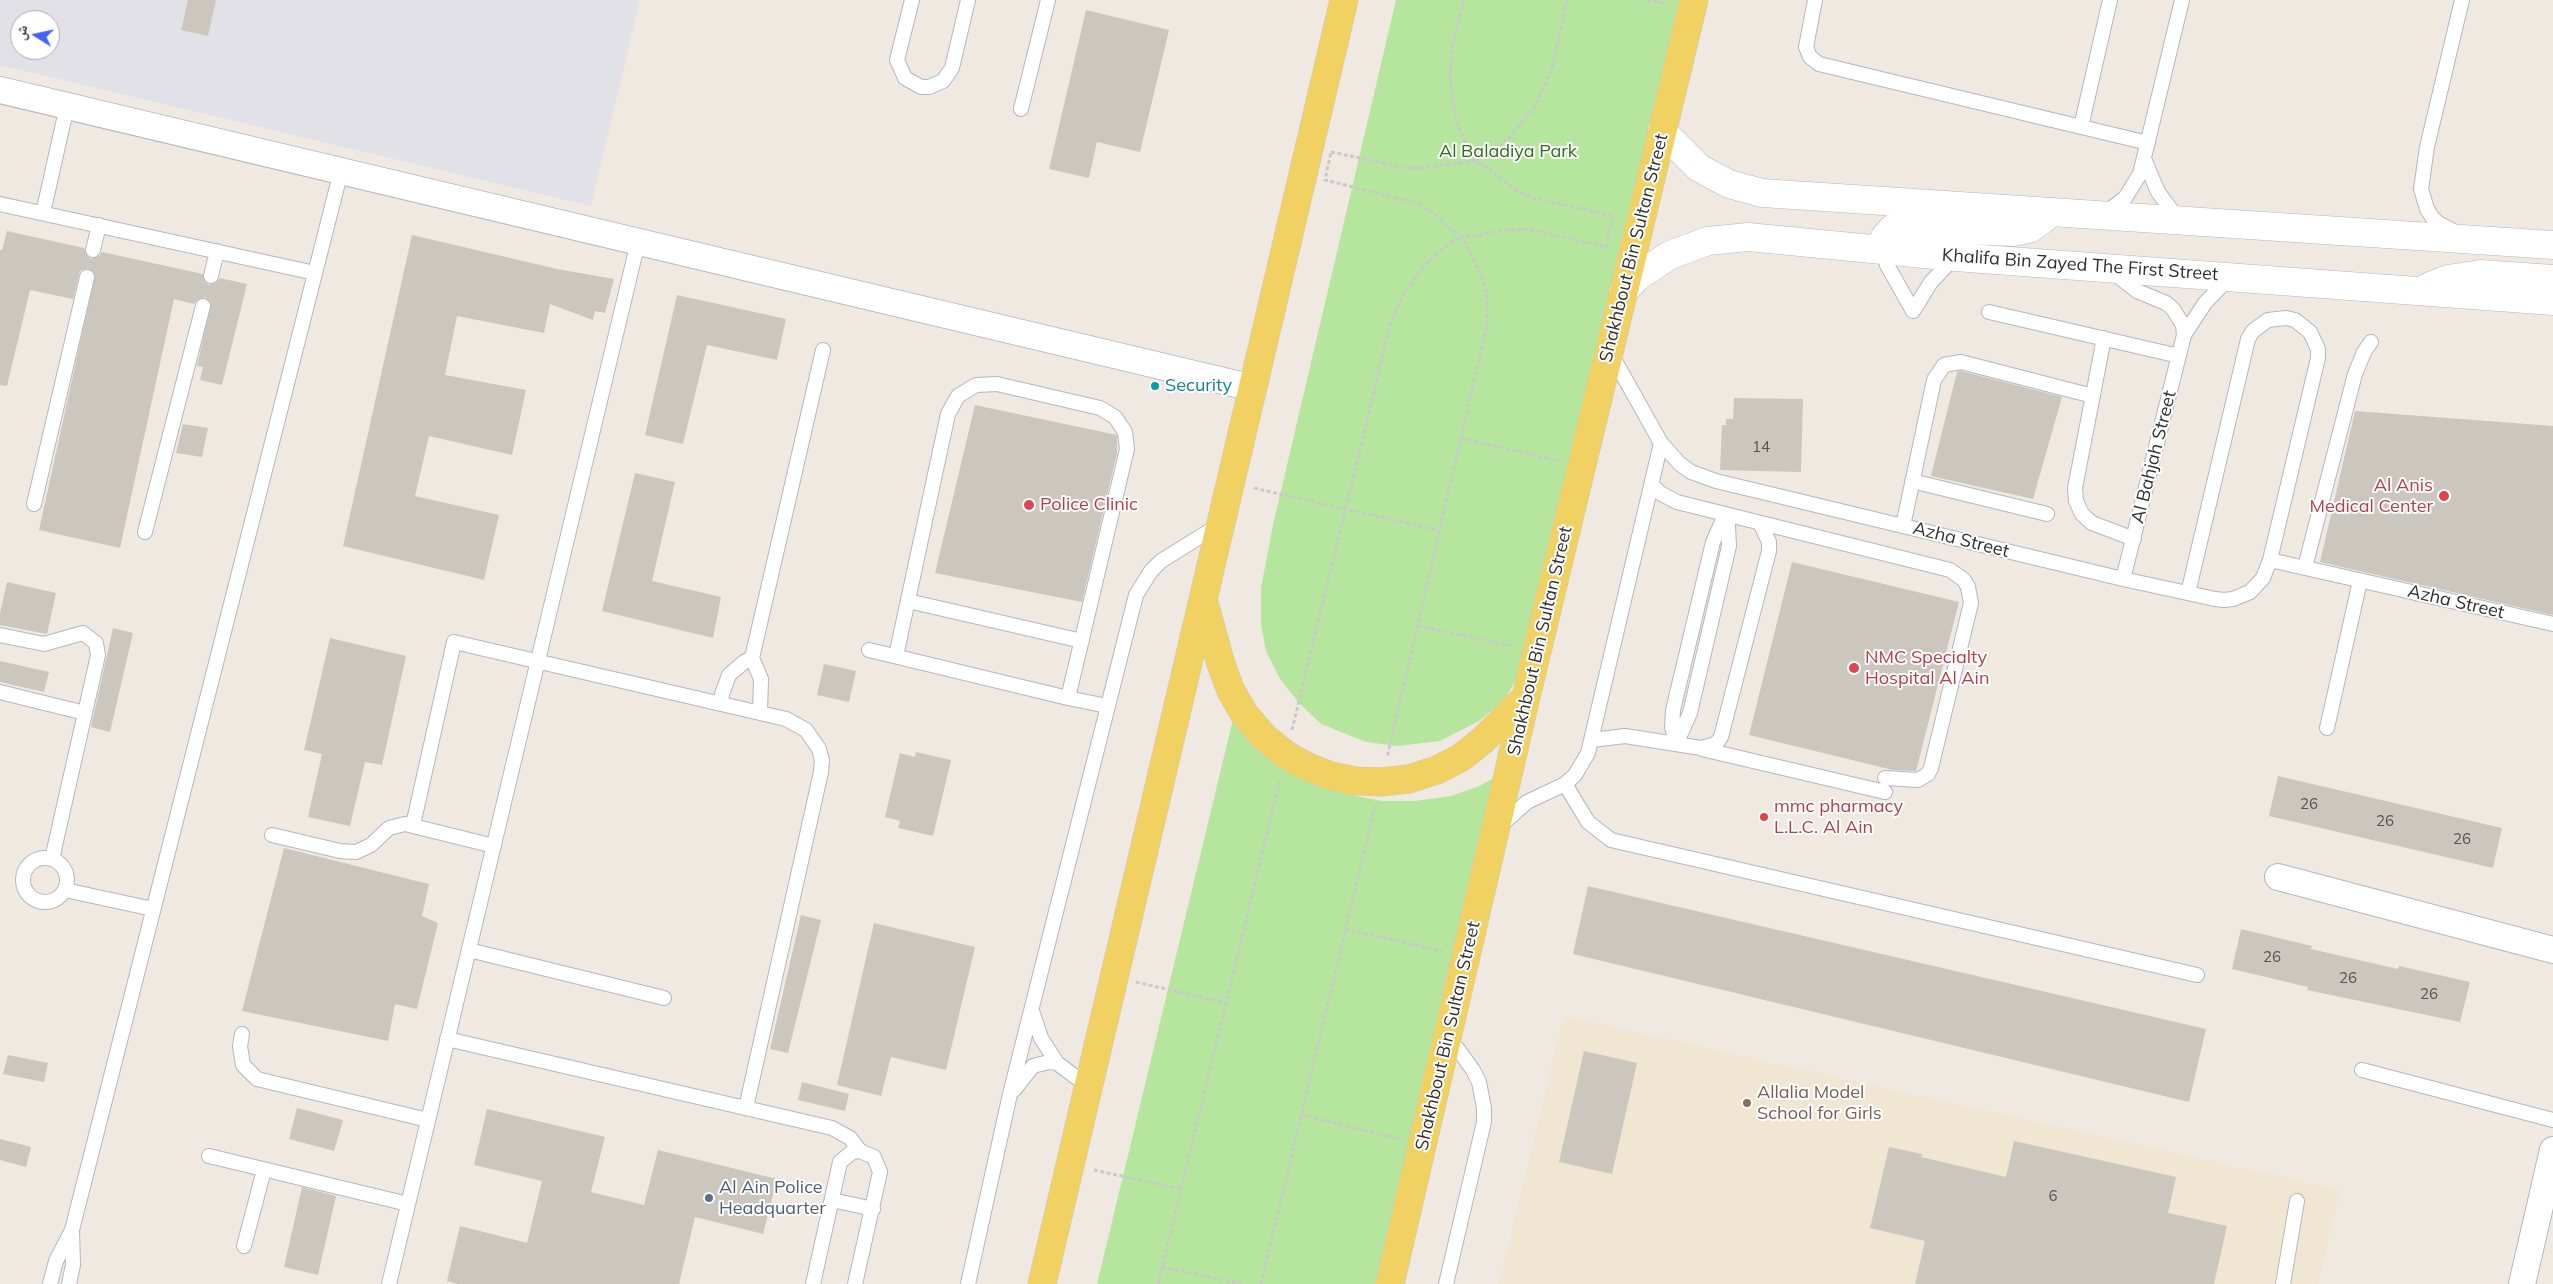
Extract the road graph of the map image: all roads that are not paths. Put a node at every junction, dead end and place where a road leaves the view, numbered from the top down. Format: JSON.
{"nodes":[{"id":1,"x":912,"y":0,"type":"edge"},
{"id":2,"x":968,"y":0,"type":"edge"},
{"id":3,"x":1048,"y":0,"type":"edge"},
{"id":4,"x":1344,"y":0,"type":"edge"},
{"id":5,"x":1694,"y":0,"type":"edge"},
{"id":6,"x":1815,"y":0,"type":"edge"},
{"id":7,"x":2110,"y":0,"type":"edge"},
{"id":8,"x":2167,"y":0,"type":"edge"},
{"id":9,"x":2462,"y":0,"type":"edge"},
{"id":10,"x":2181,"y":2,"type":"edge"},
{"id":11,"x":0,"y":90,"type":"edge"},
{"id":12,"x":67,"y":106,"type":"junction"},
{"id":13,"x":1021,"y":109,"type":"dead end"},
{"id":14,"x":2081,"y":127,"type":"junction"},
{"id":15,"x":1662,"y":131,"type":"junction"},
{"id":16,"x":2148,"y":144,"type":"junction"},
{"id":17,"x":2145,"y":161,"type":"junction"},
{"id":18,"x":341,"y":171,"type":"junction"},
{"id":19,"x":0,"y":204,"type":"edge"},
{"id":20,"x":2052,"y":212,"type":"junction"},
{"id":21,"x":43,"y":213,"type":"junction"},
{"id":22,"x":2102,"y":214,"type":"junction"},
{"id":23,"x":2178,"y":219,"type":"junction"},
{"id":24,"x":99,"y":225,"type":"junction"},
{"id":25,"x":2477,"y":240,"type":"junction"},
{"id":26,"x":638,"y":242,"type":"junction"},
{"id":27,"x":2553,"y":245,"type":"edge"},
{"id":28,"x":93,"y":250,"type":"dead end"},
{"id":29,"x":1882,"y":250,"type":"junction"},
{"id":30,"x":217,"y":252,"type":"junction"},
{"id":31,"x":1955,"y":257,"type":"junction"},
{"id":32,"x":2108,"y":267,"type":"junction"},
{"id":33,"x":315,"y":273,"type":"junction"},
{"id":34,"x":211,"y":276,"type":"dead end"},
{"id":35,"x":2231,"y":276,"type":"junction"},
{"id":36,"x":87,"y":277,"type":"dead end"},
{"id":37,"x":2553,"y":279,"type":"edge"},
{"id":38,"x":1624,"y":292,"type":"junction"},
{"id":39,"x":2417,"y":292,"type":"junction"},
{"id":40,"x":2553,"y":302,"type":"edge"},
{"id":41,"x":203,"y":306,"type":"dead end"},
{"id":42,"x":1989,"y":312,"type":"dead end"},
{"id":43,"x":2184,"y":334,"type":"junction"},
{"id":44,"x":2104,"y":338,"type":"junction"},
{"id":45,"x":2371,"y":342,"type":"dead end"},
{"id":46,"x":823,"y":350,"type":"dead end"},
{"id":47,"x":1610,"y":350,"type":"junction"},
{"id":48,"x":2179,"y":356,"type":"junction"},
{"id":49,"x":1253,"y":388,"type":"junction"},
{"id":50,"x":2093,"y":396,"type":"junction"},
{"id":51,"x":1661,"y":443,"type":"junction"},
{"id":52,"x":1912,"y":481,"type":"junction"},
{"id":53,"x":1653,"y":486,"type":"junction"},
{"id":54,"x":34,"y":504,"type":"dead end"},
{"id":55,"x":2047,"y":514,"type":"dead end"},
{"id":56,"x":1726,"y":515,"type":"junction"},
{"id":57,"x":1760,"y":523,"type":"junction"},
{"id":58,"x":1222,"y":524,"type":"junction"},
{"id":59,"x":1903,"y":526,"type":"junction"},
{"id":60,"x":145,"y":532,"type":"dead end"},
{"id":61,"x":2134,"y":539,"type":"junction"},
{"id":62,"x":2270,"y":560,"type":"junction"},
{"id":63,"x":2305,"y":567,"type":"junction"},
{"id":64,"x":2123,"y":579,"type":"junction"},
{"id":65,"x":2360,"y":580,"type":"junction"},
{"id":66,"x":2188,"y":593,"type":"junction"},
{"id":67,"x":908,"y":601,"type":"junction"},
{"id":68,"x":1203,"y":602,"type":"junction"},
{"id":69,"x":2553,"y":624,"type":"edge"},
{"id":70,"x":0,"y":635,"type":"edge"},
{"id":71,"x":1082,"y":641,"type":"junction"},
{"id":72,"x":869,"y":650,"type":"dead end"},
{"id":73,"x":896,"y":656,"type":"junction"},
{"id":74,"x":752,"y":658,"type":"junction"},
{"id":75,"x":538,"y":661,"type":"junction"},
{"id":76,"x":0,"y":692,"type":"edge"},
{"id":77,"x":1526,"y":697,"type":"junction"},
{"id":78,"x":1068,"y":698,"type":"junction"},
{"id":79,"x":720,"y":704,"type":"junction"},
{"id":80,"x":1108,"y":706,"type":"junction"},
{"id":81,"x":85,"y":713,"type":"junction"},
{"id":82,"x":760,"y":713,"type":"junction"},
{"id":83,"x":2327,"y":728,"type":"dead end"},
{"id":84,"x":1592,"y":740,"type":"junction"},
{"id":85,"x":1676,"y":744,"type":"junction"},
{"id":86,"x":1701,"y":748,"type":"junction"},
{"id":87,"x":1565,"y":784,"type":"junction"},
{"id":88,"x":413,"y":825,"type":"junction"},
{"id":89,"x":1495,"y":832,"type":"junction"},
{"id":90,"x":272,"y":835,"type":"dead end"},
{"id":91,"x":494,"y":846,"type":"junction"},
{"id":92,"x":52,"y":859,"type":"junction"},
{"id":93,"x":2278,"y":877,"type":"dead end"},
{"id":94,"x":65,"y":890,"type":"junction"},
{"id":95,"x":153,"y":909,"type":"junction"},
{"id":96,"x":469,"y":950,"type":"junction"},
{"id":97,"x":2553,"y":950,"type":"edge"},
{"id":98,"x":2197,"y":975,"type":"dead end"},
{"id":99,"x":664,"y":998,"type":"dead end"},
{"id":100,"x":1032,"y":1010,"type":"junction"},
{"id":101,"x":242,"y":1034,"type":"dead end"},
{"id":102,"x":447,"y":1040,"type":"junction"},
{"id":103,"x":1447,"y":1040,"type":"junction"},
{"id":104,"x":1057,"y":1063,"type":"junction"},
{"id":105,"x":2362,"y":1070,"type":"dead end"},
{"id":106,"x":1089,"y":1087,"type":"junction"},
{"id":107,"x":1010,"y":1094,"type":"junction"},
{"id":108,"x":746,"y":1108,"type":"junction"},
{"id":109,"x":428,"y":1120,"type":"junction"},
{"id":110,"x":2553,"y":1120,"type":"edge"},
{"id":111,"x":2553,"y":1150,"type":"edge"},
{"id":112,"x":860,"y":1151,"type":"junction"},
{"id":113,"x":209,"y":1156,"type":"dead end"},
{"id":114,"x":264,"y":1170,"type":"junction"},
{"id":115,"x":832,"y":1200,"type":"junction"},
{"id":116,"x":2297,"y":1201,"type":"dead end"},
{"id":117,"x":408,"y":1204,"type":"junction"},
{"id":118,"x":873,"y":1209,"type":"junction"},
{"id":119,"x":72,"y":1230,"type":"junction"},
{"id":120,"x":244,"y":1246,"type":"dead end"},
{"id":121,"x":2542,"y":1247,"type":"edge"},
{"id":122,"x":50,"y":1284,"type":"edge"},
{"id":123,"x":69,"y":1284,"type":"edge"},
{"id":124,"x":389,"y":1284,"type":"edge"},
{"id":125,"x":813,"y":1284,"type":"edge"},
{"id":126,"x":856,"y":1284,"type":"edge"},
{"id":127,"x":968,"y":1284,"type":"edge"},
{"id":128,"x":1042,"y":1284,"type":"edge"},
{"id":129,"x":1390,"y":1284,"type":"edge"},
{"id":130,"x":1446,"y":1284,"type":"edge"},
{"id":131,"x":2283,"y":1284,"type":"edge"},
{"id":132,"x":2522,"y":1284,"type":"edge"}],
"edges":[{"from":1,"to":2,"type":"lane"},
{"from":3,"to":13,"type":"lane"},
{"from":4,"to":49,"type":"main road"},
{"from":5,"to":15,"type":"main road","name":"Shakhbout Bin Sultan Street"},
{"from":6,"to":14,"type":"lane"},
{"from":7,"to":14,"type":"lane"},
{"from":8,"to":10,"type":"lane"},
{"from":9,"to":25,"type":"lane"},
{"from":10,"to":16,"type":"lane"},
{"from":11,"to":12,"type":"street"},
{"from":12,"to":18,"type":"street"},
{"from":12,"to":21,"type":"lane"},
{"from":14,"to":16,"type":"lane"},
{"from":15,"to":20,"type":"main road"},
{"from":15,"to":38,"type":"main road","name":"Shakhbout Bin Sultan Street"},
{"from":16,"to":17,"type":"lane"},
{"from":17,"to":22,"type":"lane"},
{"from":17,"to":23,"type":"lane"},
{"from":18,"to":26,"type":"street"},
{"from":18,"to":33,"type":"lane"},
{"from":19,"to":21,"type":"lane"},
{"from":20,"to":22,"type":"main road"},
{"from":20,"to":29,"type":"main road"},
{"from":21,"to":24,"type":"lane"},
{"from":22,"to":23,"type":"main road"},
{"from":23,"to":25,"type":"main road"},
{"from":24,"to":28,"type":"lane"},
{"from":24,"to":30,"type":"lane"},
{"from":25,"to":27,"type":"main road"},
{"from":26,"to":49,"type":"street"},
{"from":26,"to":75,"type":"lane"},
{"from":29,"to":31,"type":"main road","name":"Khalifa Bin Zayed The First Street"},
{"from":29,"to":31,"type":"lane"},
{"from":29,"to":38,"type":"main road","name":"Khalifa Bin Zayed The First Street"},
{"from":30,"to":33,"type":"lane"},
{"from":30,"to":34,"type":"lane"},
{"from":31,"to":32,"type":"main road","name":"Khalifa Bin Zayed The First Street"},
{"from":32,"to":35,"type":"main road","name":"Khalifa Bin Zayed The First Street"},
{"from":32,"to":43,"type":"lane"},
{"from":33,"to":95,"type":"lane"},
{"from":35,"to":39,"type":"main road","name":"Khalifa Bin Zayed The First Street"},
{"from":35,"to":43,"type":"lane","name":"Al Bahjah Street"},
{"from":36,"to":54,"type":"lane"},
{"from":37,"to":39,"type":"main road"},
{"from":38,"to":47,"type":"main road","name":"Shakhbout Bin Sultan Street"},
{"from":39,"to":40,"type":"main road","name":"Khalifa Bin Zayed The First Street"},
{"from":41,"to":60,"type":"lane"},
{"from":42,"to":44,"type":"lane"},
{"from":43,"to":48,"type":"lane","name":"Al Bahjah Street"},
{"from":44,"to":48,"type":"lane"},
{"from":44,"to":50,"type":"lane"},
{"from":45,"to":63,"type":"lane"},
{"from":46,"to":74,"type":"lane"},
{"from":47,"to":51,"type":"lane","name":"Azha Street"},
{"from":47,"to":77,"type":"main road","name":"Shakhbout Bin Sultan Street"},
{"from":48,"to":61,"type":"lane","name":"Al Bahjah Street"},
{"from":49,"to":58,"type":"main road"},
{"from":50,"to":52,"type":"lane"},
{"from":50,"to":61,"type":"lane"},
{"from":51,"to":53,"type":"lane"},
{"from":51,"to":59,"type":"lane","name":"Azha Street"},
{"from":52,"to":55,"type":"lane"},
{"from":52,"to":59,"type":"lane"},
{"from":53,"to":56,"type":"lane"},
{"from":53,"to":84,"type":"lane"},
{"from":56,"to":57,"type":"lane"},
{"from":56,"to":85,"type":"lane"},
{"from":57,"to":86,"type":"lane"},
{"from":57,"to":86,"type":"lane"},
{"from":58,"to":68,"type":"main road"},
{"from":58,"to":80,"type":"lane"},
{"from":59,"to":64,"type":"lane","name":"Azha Street"},
{"from":61,"to":64,"type":"lane","name":"Al Bahjah Street"},
{"from":62,"to":63,"type":"lane","name":"Azha Street"},
{"from":62,"to":66,"type":"lane","name":"Azha Street"},
{"from":62,"to":66,"type":"lane"},
{"from":63,"to":65,"type":"lane","name":"Azha Street"},
{"from":64,"to":66,"type":"lane","name":"Azha Street"},
{"from":65,"to":69,"type":"lane","name":"Azha Street"},
{"from":65,"to":83,"type":"lane"},
{"from":67,"to":71,"type":"lane"},
{"from":67,"to":71,"type":"lane"},
{"from":67,"to":73,"type":"lane"},
{"from":68,"to":77,"type":"main road"},
{"from":68,"to":106,"type":"main road"},
{"from":70,"to":81,"type":"lane"},
{"from":71,"to":78,"type":"lane"},
{"from":72,"to":73,"type":"lane"},
{"from":73,"to":78,"type":"lane"},
{"from":74,"to":79,"type":"lane"},
{"from":74,"to":82,"type":"lane"},
{"from":75,"to":79,"type":"lane"},
{"from":75,"to":88,"type":"lane"},
{"from":75,"to":91,"type":"lane"},
{"from":76,"to":81,"type":"lane"},
{"from":77,"to":89,"type":"main road","name":"Shakhbout Bin Sultan Street"},
{"from":78,"to":80,"type":"lane"},
{"from":79,"to":82,"type":"lane"},
{"from":80,"to":100,"type":"lane"},
{"from":81,"to":92,"type":"lane"},
{"from":82,"to":108,"type":"lane"},
{"from":84,"to":85,"type":"lane"},
{"from":84,"to":87,"type":"lane"},
{"from":85,"to":86,"type":"lane"},
{"from":87,"to":89,"type":"lane"},
{"from":87,"to":98,"type":"lane"},
{"from":88,"to":90,"type":"lane"},
{"from":88,"to":91,"type":"lane"},
{"from":89,"to":103,"type":"main road","name":"Shakhbout Bin Sultan Street"},
{"from":91,"to":96,"type":"lane"},
{"from":92,"to":94,"type":"lane"},
{"from":92,"to":94,"type":"lane"},
{"from":93,"to":97,"type":"street"},
{"from":94,"to":95,"type":"lane"},
{"from":95,"to":119,"type":"lane"},
{"from":96,"to":99,"type":"lane"},
{"from":96,"to":102,"type":"lane"},
{"from":100,"to":104,"type":"lane"},
{"from":100,"to":107,"type":"lane"},
{"from":101,"to":109,"type":"lane"},
{"from":102,"to":108,"type":"lane"},
{"from":102,"to":109,"type":"lane"},
{"from":103,"to":129,"type":"main road","name":"Shakhbout Bin Sultan Street"},
{"from":103,"to":130,"type":"lane"},
{"from":104,"to":106,"type":"lane"},
{"from":104,"to":107,"type":"lane"},
{"from":105,"to":110,"type":"lane"},
{"from":106,"to":128,"type":"main road"},
{"from":107,"to":127,"type":"lane"},
{"from":108,"to":112,"type":"lane"},
{"from":109,"to":117,"type":"lane"},
{"from":111,"to":121,"type":"street"},
{"from":112,"to":115,"type":"lane"},
{"from":112,"to":118,"type":"lane"},
{"from":113,"to":114,"type":"lane"},
{"from":114,"to":117,"type":"lane"},
{"from":114,"to":120,"type":"lane"},
{"from":115,"to":118,"type":"lane"},
{"from":115,"to":125,"type":"lane"},
{"from":116,"to":131,"type":"lane"},
{"from":117,"to":124,"type":"lane"},
{"from":118,"to":126,"type":"lane"},
{"from":119,"to":122,"type":"lane"},
{"from":119,"to":123,"type":"lane"},
{"from":121,"to":132,"type":"street"}]}
